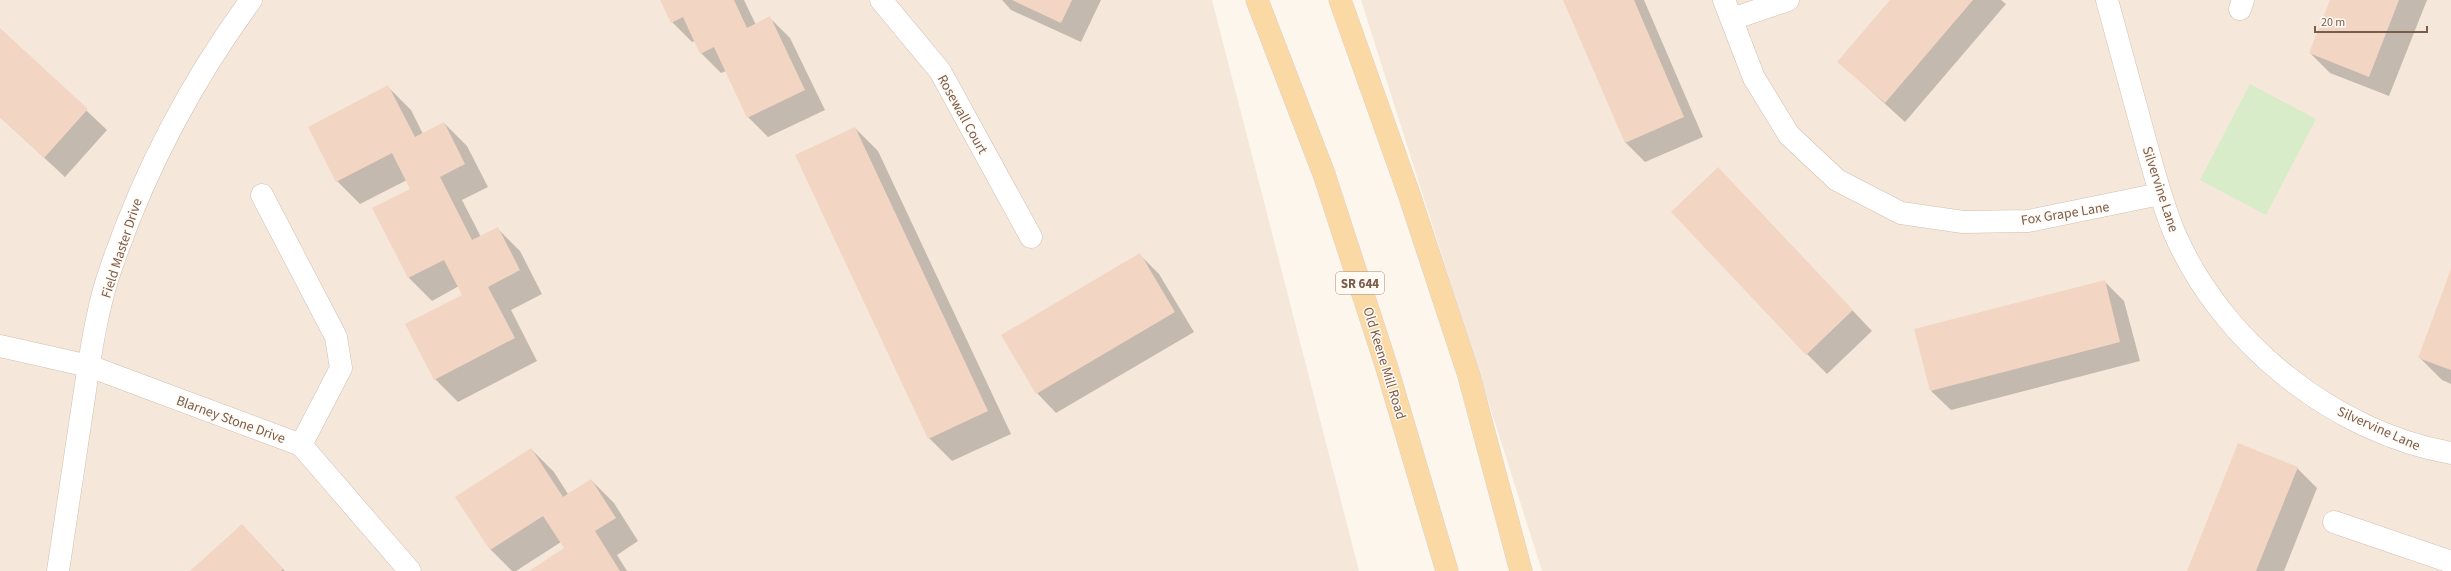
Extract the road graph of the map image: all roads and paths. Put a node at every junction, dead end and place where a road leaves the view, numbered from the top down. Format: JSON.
{"nodes":[{"id":1,"x":251,"y":0,"type":"edge"},
{"id":2,"x":881,"y":0,"type":"edge"},
{"id":3,"x":1257,"y":0,"type":"edge"},
{"id":4,"x":1340,"y":0,"type":"edge"},
{"id":5,"x":1788,"y":0,"type":"edge"},
{"id":6,"x":2107,"y":0,"type":"edge"},
{"id":7,"x":1728,"y":9,"type":"edge"},
{"id":8,"x":2160,"y":194,"type":"junction"},
{"id":9,"x":262,"y":195,"type":"dead end"},
{"id":10,"x":1031,"y":237,"type":"dead end"},
{"id":11,"x":0,"y":346,"type":"edge"},
{"id":12,"x":89,"y":366,"type":"junction"},
{"id":13,"x":301,"y":445,"type":"junction"},
{"id":14,"x":2451,"y":453,"type":"edge"},
{"id":15,"x":2334,"y":522,"type":"dead end"},
{"id":16,"x":2451,"y":562,"type":"edge"},
{"id":17,"x":58,"y":571,"type":"edge"},
{"id":18,"x":410,"y":571,"type":"edge"},
{"id":19,"x":1447,"y":571,"type":"edge"},
{"id":20,"x":1521,"y":571,"type":"edge"}],
"edges":[{"from":1,"to":12,"type":"street","name":"Field Master Drive"},
{"from":2,"to":10,"type":"street","name":"Rosewall Court"},
{"from":3,"to":19,"type":"main road","name":"Old Keene Mill Road","number":"SR 644"},
{"from":4,"to":20,"type":"main road"},
{"from":5,"to":7,"type":"street","name":"Fox Grape Lane"},
{"from":6,"to":8,"type":"street","name":"Silvervine Lane"},
{"from":7,"to":8,"type":"street","name":"Fox Grape Lane"},
{"from":8,"to":14,"type":"street","name":"Silvervine Lane"},
{"from":9,"to":13,"type":"street"},
{"from":11,"to":12,"type":"street","name":"Blarney Stone Drive"},
{"from":12,"to":13,"type":"street","name":"Blarney Stone Drive"},
{"from":12,"to":17,"type":"street","name":"Field Master Drive"},
{"from":13,"to":18,"type":"street","name":"Blarney Stone Drive"},
{"from":15,"to":16,"type":"street"}]}
